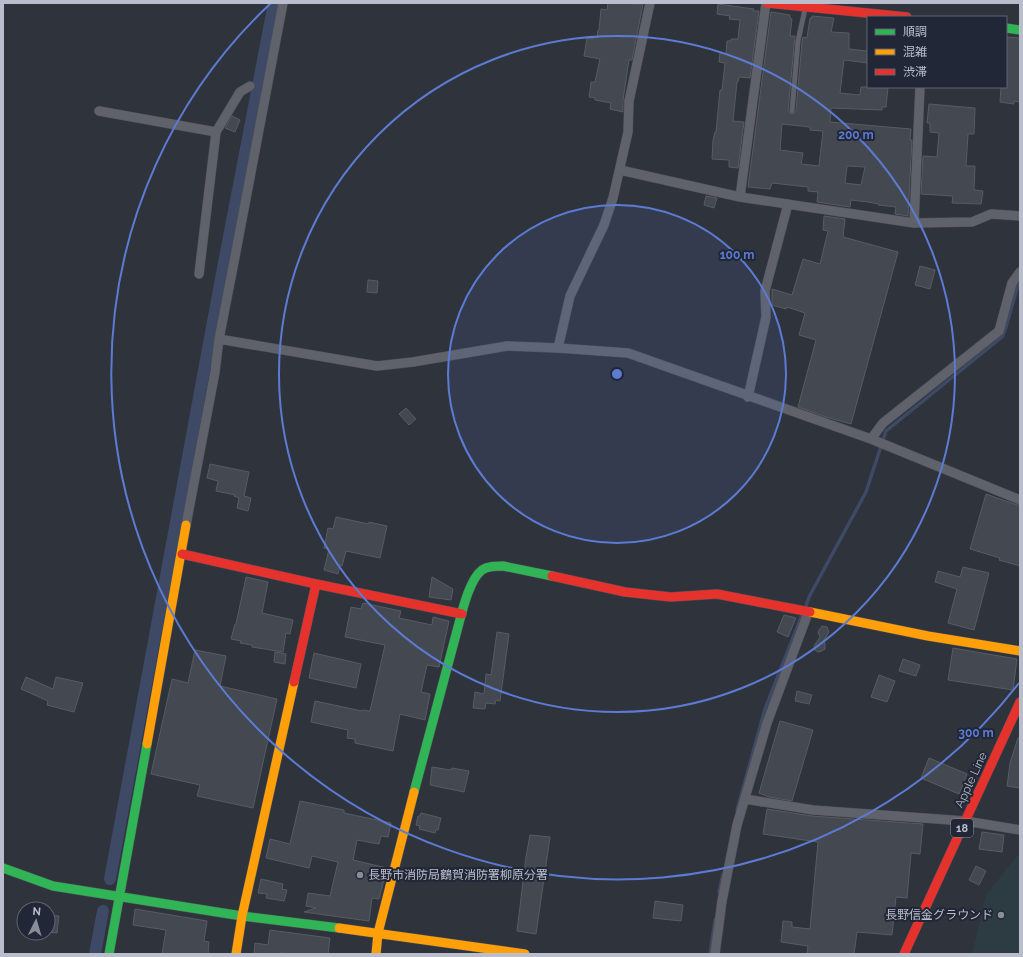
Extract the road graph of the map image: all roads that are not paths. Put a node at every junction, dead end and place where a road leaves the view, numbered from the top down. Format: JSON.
{"nodes":[{"id":1,"x":283,"y":3,"type":"edge"},
{"id":2,"x":650,"y":3,"type":"edge"},
{"id":3,"x":767,"y":3,"type":"edge"},
{"id":4,"x":840,"y":6,"type":"edge"},
{"id":5,"x":806,"y":7,"type":"junction"},
{"id":6,"x":901,"y":16,"type":"edge"},
{"id":7,"x":1007,"y":28,"type":"edge"},
{"id":8,"x":1020,"y":30,"type":"edge"},
{"id":9,"x":250,"y":86,"type":"dead end"},
{"id":10,"x":920,"y":88,"type":"edge"},
{"id":11,"x":100,"y":111,"type":"dead end"},
{"id":12,"x":792,"y":111,"type":"dead end"},
{"id":13,"x":216,"y":132,"type":"junction"},
{"id":14,"x":620,"y":170,"type":"junction"},
{"id":15,"x":740,"y":197,"type":"junction"},
{"id":16,"x":788,"y":204,"type":"junction"},
{"id":17,"x":1020,"y":216,"type":"edge"},
{"id":18,"x":914,"y":222,"type":"junction"},
{"id":19,"x":1020,"y":272,"type":"edge"},
{"id":20,"x":199,"y":274,"type":"dead end"},
{"id":21,"x":219,"y":339,"type":"junction"},
{"id":22,"x":558,"y":348,"type":"junction"},
{"id":23,"x":748,"y":396,"type":"junction"},
{"id":24,"x":871,"y":439,"type":"junction"},
{"id":25,"x":1020,"y":500,"type":"edge"},
{"id":26,"x":186,"y":525,"type":"joint"},
{"id":27,"x":182,"y":554,"type":"junction"},
{"id":28,"x":316,"y":584,"type":"junction"},
{"id":29,"x":808,"y":613,"type":"junction"},
{"id":30,"x":462,"y":614,"type":"junction"},
{"id":31,"x":1020,"y":651,"type":"edge"},
{"id":32,"x":1020,"y":702,"type":"edge"},
{"id":33,"x":745,"y":799,"type":"junction"},
{"id":34,"x":965,"y":821,"type":"junction"},
{"id":35,"x":1020,"y":830,"type":"edge"},
{"id":36,"x":3,"y":868,"type":"edge"},
{"id":37,"x":120,"y":896,"type":"junction"},
{"id":38,"x":242,"y":916,"type":"junction"},
{"id":39,"x":378,"y":933,"type":"junction"},
{"id":40,"x":109,"y":954,"type":"edge"},
{"id":41,"x":236,"y":954,"type":"edge"},
{"id":42,"x":376,"y":954,"type":"edge"},
{"id":43,"x":525,"y":954,"type":"edge"},
{"id":44,"x":715,"y":954,"type":"edge"},
{"id":45,"x":904,"y":954,"type":"edge"}],
"edges":[{"from":1,"to":21,"type":"street"},
{"from":2,"to":14,"type":"street"},
{"from":3,"to":5,"type":"main road"},
{"from":3,"to":15,"type":"street"},
{"from":4,"to":5,"type":"main road"},
{"from":4,"to":6,"type":"main road"},
{"from":5,"to":12,"type":"lane"},
{"from":7,"to":8,"type":"main road"},
{"from":9,"to":13,"type":"street"},
{"from":10,"to":18,"type":"street"},
{"from":11,"to":13,"type":"street"},
{"from":13,"to":20,"type":"street"},
{"from":14,"to":15,"type":"street"},
{"from":14,"to":22,"type":"street"},
{"from":15,"to":16,"type":"street"},
{"from":16,"to":18,"type":"street"},
{"from":16,"to":23,"type":"street"},
{"from":17,"to":18,"type":"street"},
{"from":19,"to":24,"type":"street"},
{"from":21,"to":22,"type":"street"},
{"from":21,"to":26,"type":"street"},
{"from":22,"to":23,"type":"street"},
{"from":23,"to":24,"type":"street"},
{"from":24,"to":25,"type":"street"},
{"from":26,"to":27,"type":"main road"},
{"from":27,"to":28,"type":"main road"},
{"from":27,"to":37,"type":"main road"},
{"from":28,"to":30,"type":"main road"},
{"from":28,"to":38,"type":"main road"},
{"from":29,"to":30,"type":"main road"},
{"from":29,"to":31,"type":"main road"},
{"from":29,"to":33,"type":"street"},
{"from":30,"to":39,"type":"main road"},
{"from":32,"to":34,"type":"main road","name":"Apple Line","number":"18"},
{"from":33,"to":34,"type":"street"},
{"from":33,"to":44,"type":"street"},
{"from":34,"to":35,"type":"street"},
{"from":34,"to":45,"type":"main road","name":"Apple Line","number":"18"},
{"from":36,"to":37,"type":"main road"},
{"from":37,"to":38,"type":"main road"},
{"from":37,"to":40,"type":"main road"},
{"from":38,"to":39,"type":"main road"},
{"from":38,"to":41,"type":"main road"},
{"from":39,"to":42,"type":"main road"},
{"from":39,"to":43,"type":"main road"}]}
